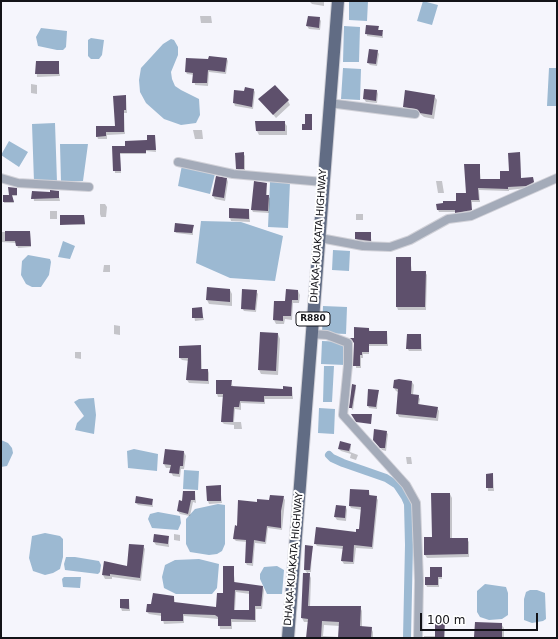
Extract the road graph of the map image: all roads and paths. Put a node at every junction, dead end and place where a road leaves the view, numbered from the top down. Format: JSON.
{"nodes":[{"id":1,"x":338,"y":1,"type":"edge"},
{"id":2,"x":329,"y":103,"type":"junction"},
{"id":3,"x":415,"y":114,"type":"dead end"},
{"id":4,"x":178,"y":162,"type":"dead end"},
{"id":5,"x":1,"y":178,"type":"edge"},
{"id":6,"x":557,"y":178,"type":"edge"},
{"id":7,"x":323,"y":182,"type":"junction"},
{"id":8,"x":89,"y":187,"type":"dead end"},
{"id":9,"x":320,"y":238,"type":"junction"},
{"id":10,"x":311,"y":334,"type":"junction"},
{"id":11,"x":288,"y":638,"type":"edge"},
{"id":12,"x":418,"y":638,"type":"edge"}],
"edges":[{"from":1,"to":2,"type":"main road","name":"DHAKA-KUAKATA HIGHWAY","number":"R880"},
{"from":2,"to":3,"type":"street"},
{"from":2,"to":7,"type":"main road","name":"DHAKA-KUAKATA HIGHWAY","number":"R880"},
{"from":4,"to":7,"type":"street"},
{"from":5,"to":8,"type":"street"},
{"from":6,"to":9,"type":"street"},
{"from":7,"to":9,"type":"main road","name":"DHAKA-KUAKATA HIGHWAY","number":"R880"},
{"from":9,"to":10,"type":"main road","name":"DHAKA-KUAKATA HIGHWAY","number":"R880"},
{"from":10,"to":11,"type":"main road","name":"DHAKA-KUAKATA HIGHWAY","number":"R880"},
{"from":10,"to":12,"type":"street"}]}
